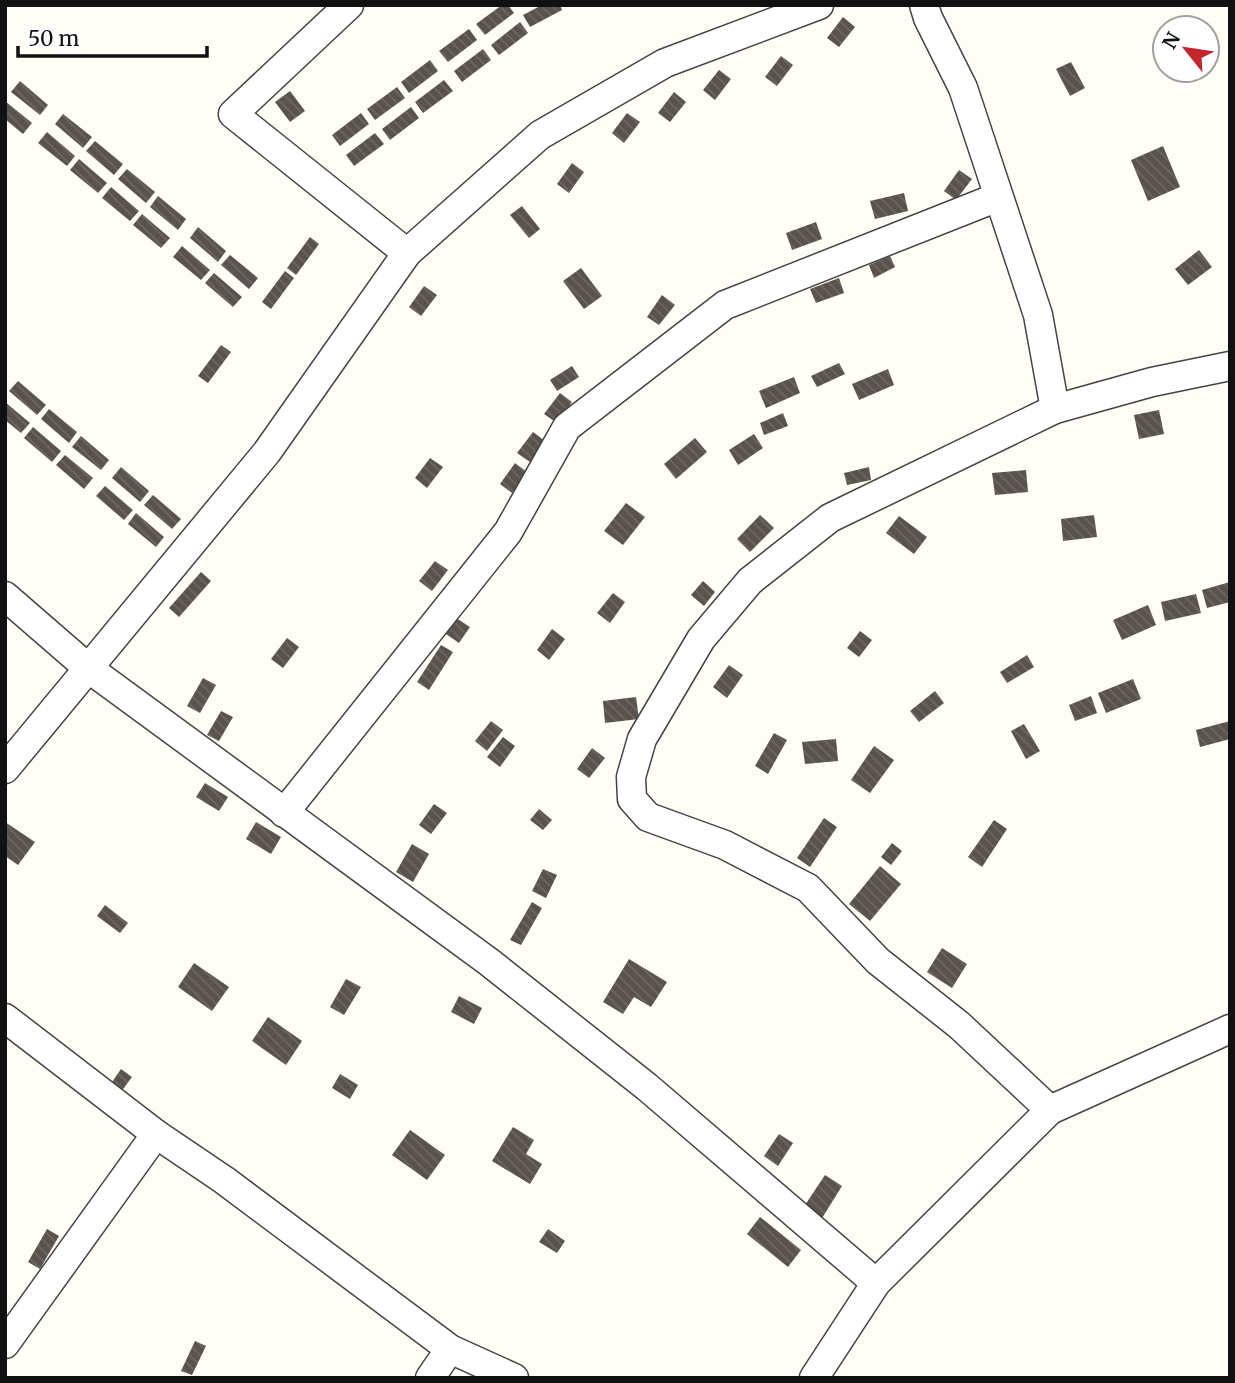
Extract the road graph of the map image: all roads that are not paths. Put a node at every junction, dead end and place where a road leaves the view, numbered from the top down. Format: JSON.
{"nodes":[{"id":1,"x":349,"y":5,"type":"edge"},
{"id":2,"x":819,"y":5,"type":"edge"},
{"id":3,"x":925,"y":5,"type":"edge"},
{"id":4,"x":998,"y":197,"type":"junction"},
{"id":5,"x":407,"y":253,"type":"junction"},
{"id":6,"x":1230,"y":366,"type":"edge"},
{"id":7,"x":1055,"y":410,"type":"junction"},
{"id":8,"x":5,"y":597,"type":"edge"},
{"id":9,"x":88,"y":668,"type":"junction"},
{"id":10,"x":5,"y":769,"type":"edge"},
{"id":11,"x":284,"y":813,"type":"junction"},
{"id":12,"x":5,"y":1017,"type":"edge"},
{"id":13,"x":1230,"y":1029,"type":"edge"},
{"id":14,"x":1050,"y":1110,"type":"junction"},
{"id":15,"x":156,"y":1134,"type":"junction"},
{"id":16,"x":876,"y":1283,"type":"junction"},
{"id":17,"x":5,"y":1344,"type":"edge"},
{"id":18,"x":450,"y":1349,"type":"junction"},
{"id":19,"x":430,"y":1378,"type":"edge"},
{"id":20,"x":513,"y":1378,"type":"edge"},
{"id":21,"x":814,"y":1378,"type":"edge"}],
"edges":[{"from":1,"to":5,"type":"street"},
{"from":2,"to":5,"type":"street"},
{"from":3,"to":4,"type":"street"},
{"from":4,"to":7,"type":"street"},
{"from":4,"to":11,"type":"street"},
{"from":5,"to":9,"type":"street"},
{"from":6,"to":7,"type":"street"},
{"from":7,"to":14,"type":"street"},
{"from":8,"to":9,"type":"street"},
{"from":9,"to":10,"type":"street"},
{"from":9,"to":11,"type":"street"},
{"from":11,"to":16,"type":"street"},
{"from":12,"to":15,"type":"street"},
{"from":13,"to":14,"type":"street"},
{"from":14,"to":16,"type":"street"},
{"from":15,"to":17,"type":"street"},
{"from":15,"to":18,"type":"street"},
{"from":16,"to":21,"type":"street"},
{"from":18,"to":19,"type":"street"},
{"from":18,"to":20,"type":"street"}]}
